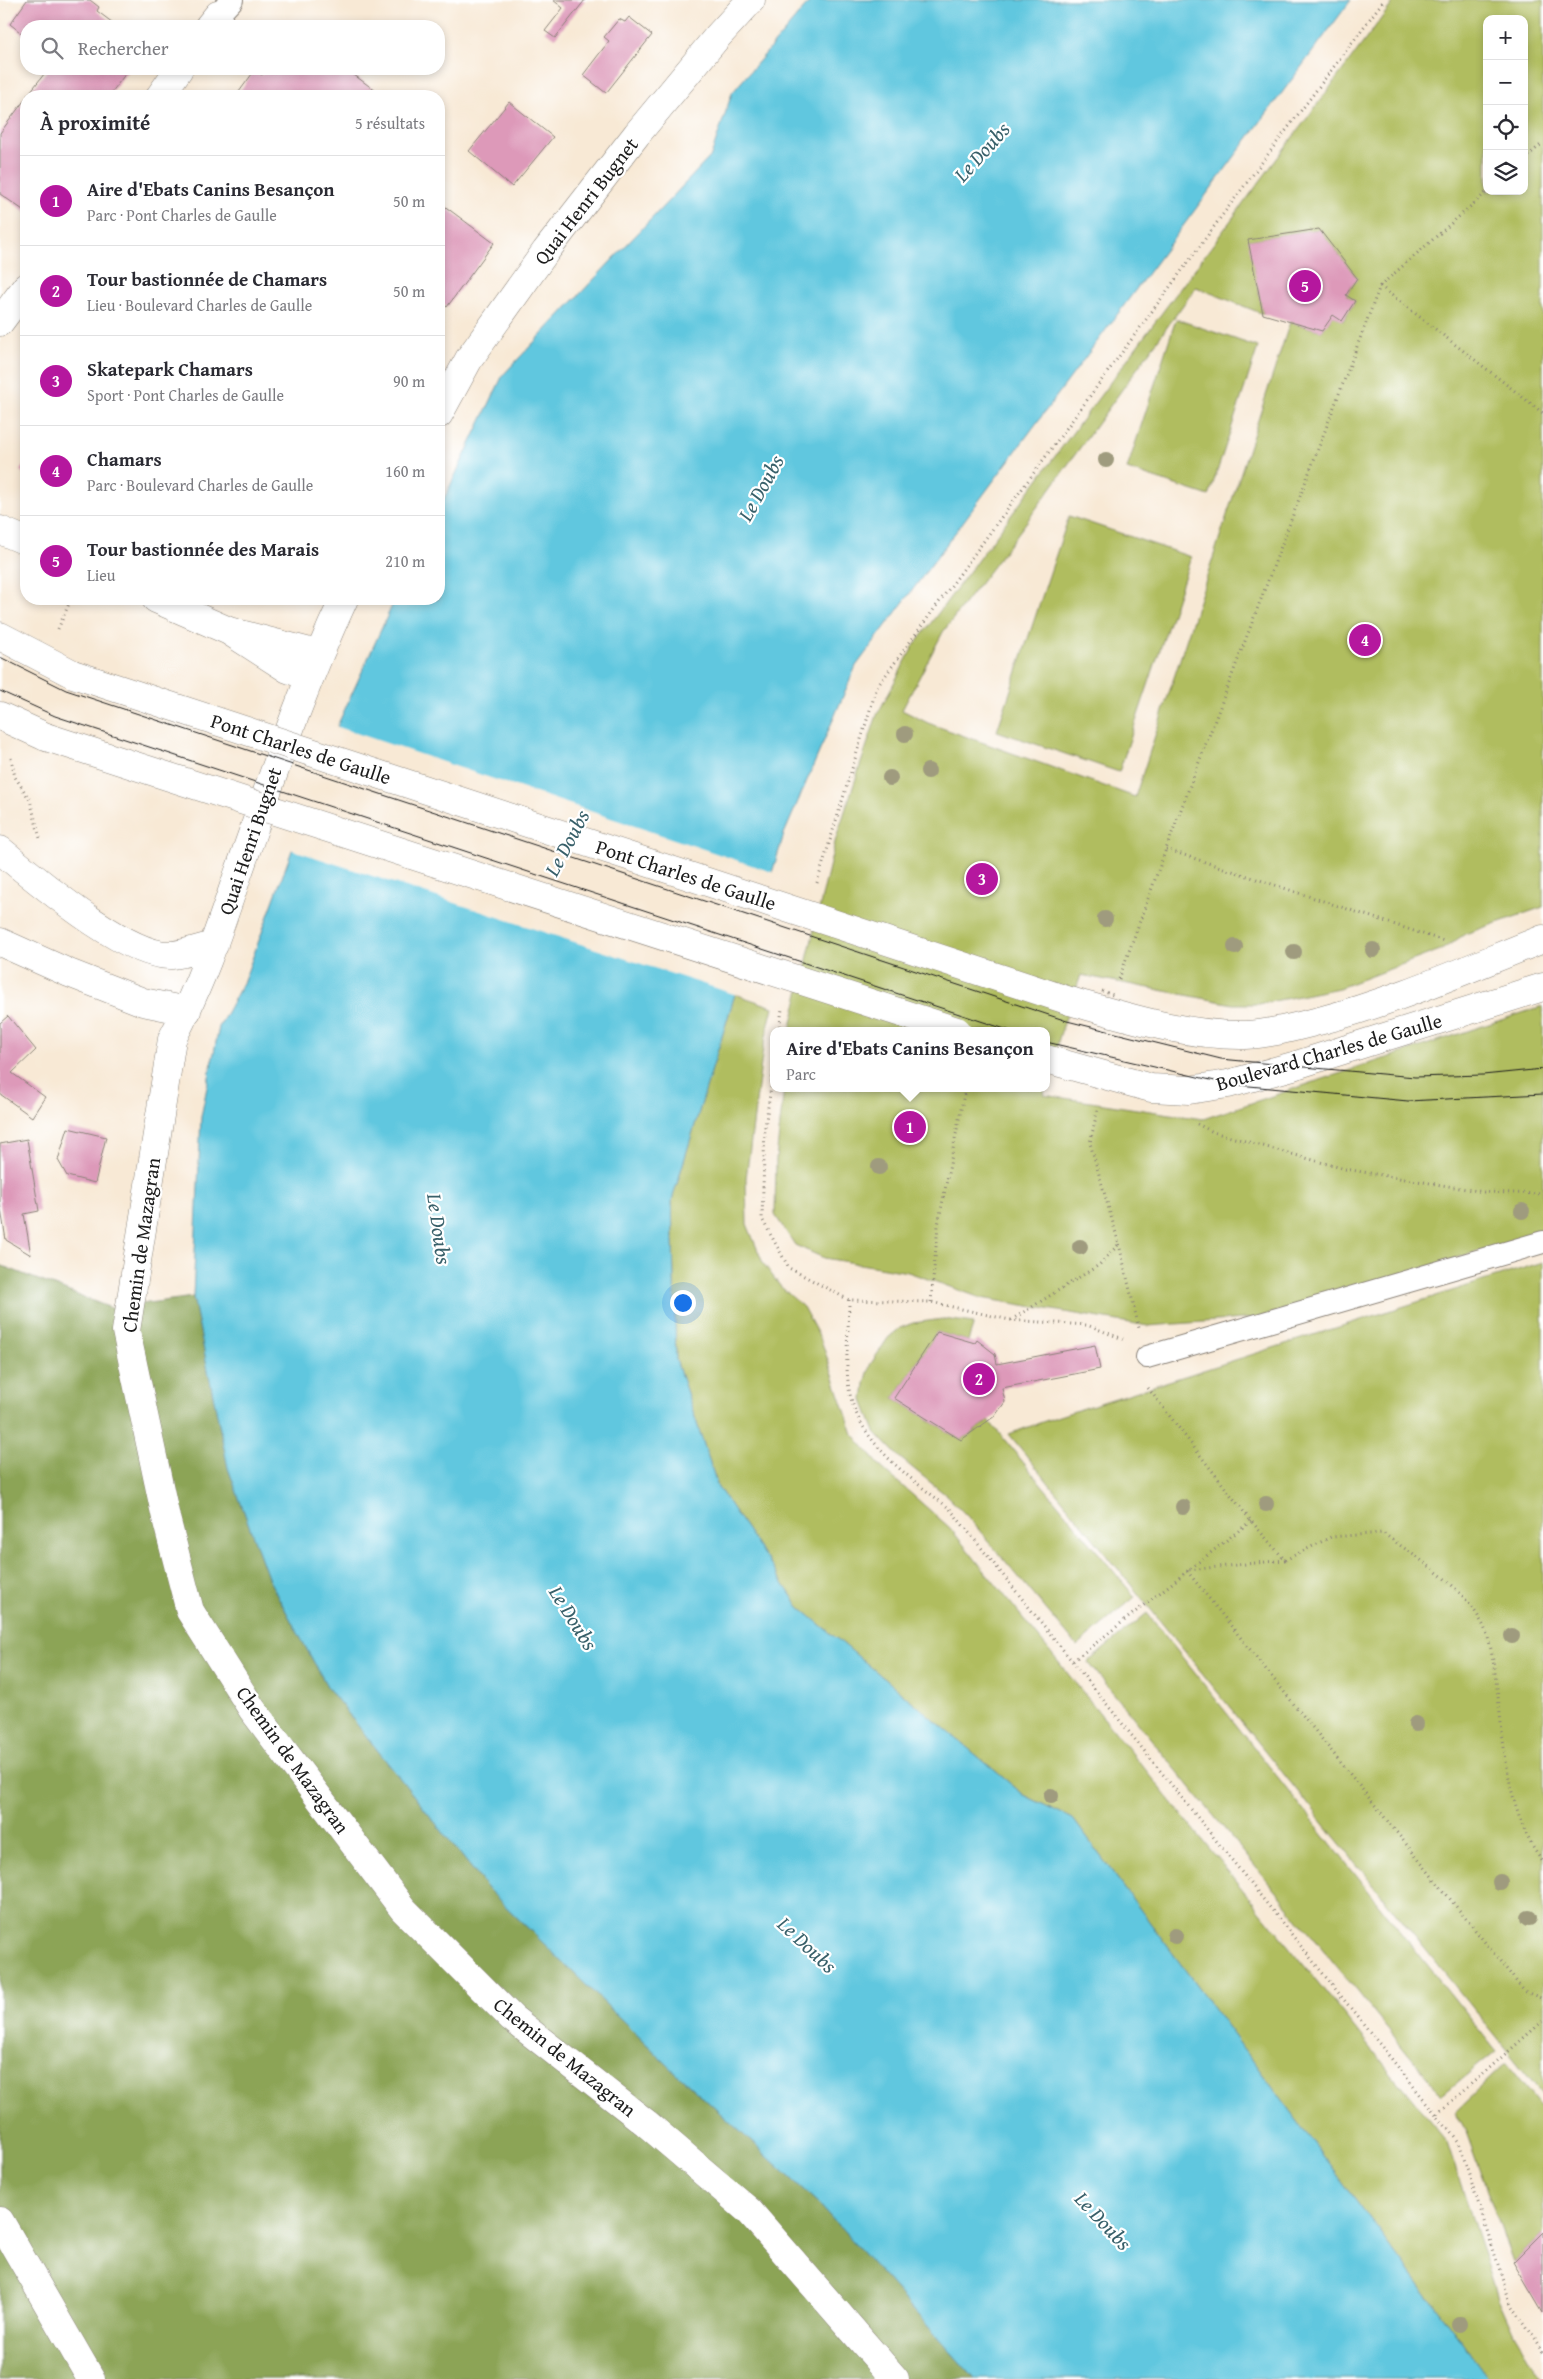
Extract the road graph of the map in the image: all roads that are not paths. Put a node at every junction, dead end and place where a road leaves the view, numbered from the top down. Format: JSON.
{"nodes":[{"id":1,"x":750,"y":0,"type":"edge"},
{"id":2,"x":175,"y":75,"type":"edge"},
{"id":3,"x":164,"y":90,"type":"edge"},
{"id":4,"x":20,"y":295,"type":"edge"},
{"id":5,"x":0,"y":322,"type":"edge"},
{"id":6,"x":445,"y":403,"type":"edge"},
{"id":7,"x":0,"y":530,"type":"edge"},
{"id":8,"x":20,"y":538,"type":"edge"},
{"id":9,"x":170,"y":605,"type":"edge"},
{"id":10,"x":341,"y":605,"type":"edge"},
{"id":11,"x":0,"y":636,"type":"edge"},
{"id":12,"x":313,"y":666,"type":"junction"},
{"id":13,"x":0,"y":716,"type":"edge"},
{"id":14,"x":0,"y":850,"type":"edge"},
{"id":15,"x":1543,"y":939,"type":"edge"},
{"id":16,"x":0,"y":942,"type":"edge"},
{"id":17,"x":214,"y":944,"type":"junction"},
{"id":18,"x":1543,"y":987,"type":"edge"},
{"id":19,"x":1070,"y":1001,"type":"joint"},
{"id":20,"x":187,"y":1011,"type":"junction"},
{"id":21,"x":945,"y":1027,"type":"edge"},
{"id":22,"x":1050,"y":1061,"type":"edge"},
{"id":23,"x":1543,"y":1242,"type":"edge"},
{"id":24,"x":1147,"y":1357,"type":"road end"},
{"id":25,"x":0,"y":2221,"type":"edge"},
{"id":26,"x":92,"y":2379,"type":"edge"},
{"id":27,"x":895,"y":2379,"type":"edge"}],
"edges":[{"from":1,"to":6,"type":"street","name":"Quai Henri Bugnet"},
{"from":2,"to":3,"type":"street"},
{"from":4,"to":5,"type":"street"},
{"from":7,"to":8,"type":"street"},
{"from":9,"to":12,"type":"street"},
{"from":10,"to":12,"type":"street","name":"Quai Henri Bugnet"},
{"from":11,"to":19,"type":"street","name":"Pont Charles de Gaulle","bridge":true},
{"from":12,"to":17,"type":"street","name":"Quai Henri Bugnet"},
{"from":13,"to":21,"type":"street","bridge":true},
{"from":14,"to":17,"type":"street"},
{"from":15,"to":19,"type":"street","name":"Boulevard Charles de Gaulle"},
{"from":16,"to":20,"type":"street"},
{"from":17,"to":20,"type":"street","name":"Chemin de Mazagran"},
{"from":18,"to":22,"type":"street","name":"Boulevard Charles de Gaulle"},
{"from":20,"to":27,"type":"street","name":"Chemin de Mazagran"},
{"from":23,"to":24,"type":"lane"},
{"from":25,"to":26,"type":"street"}]}
